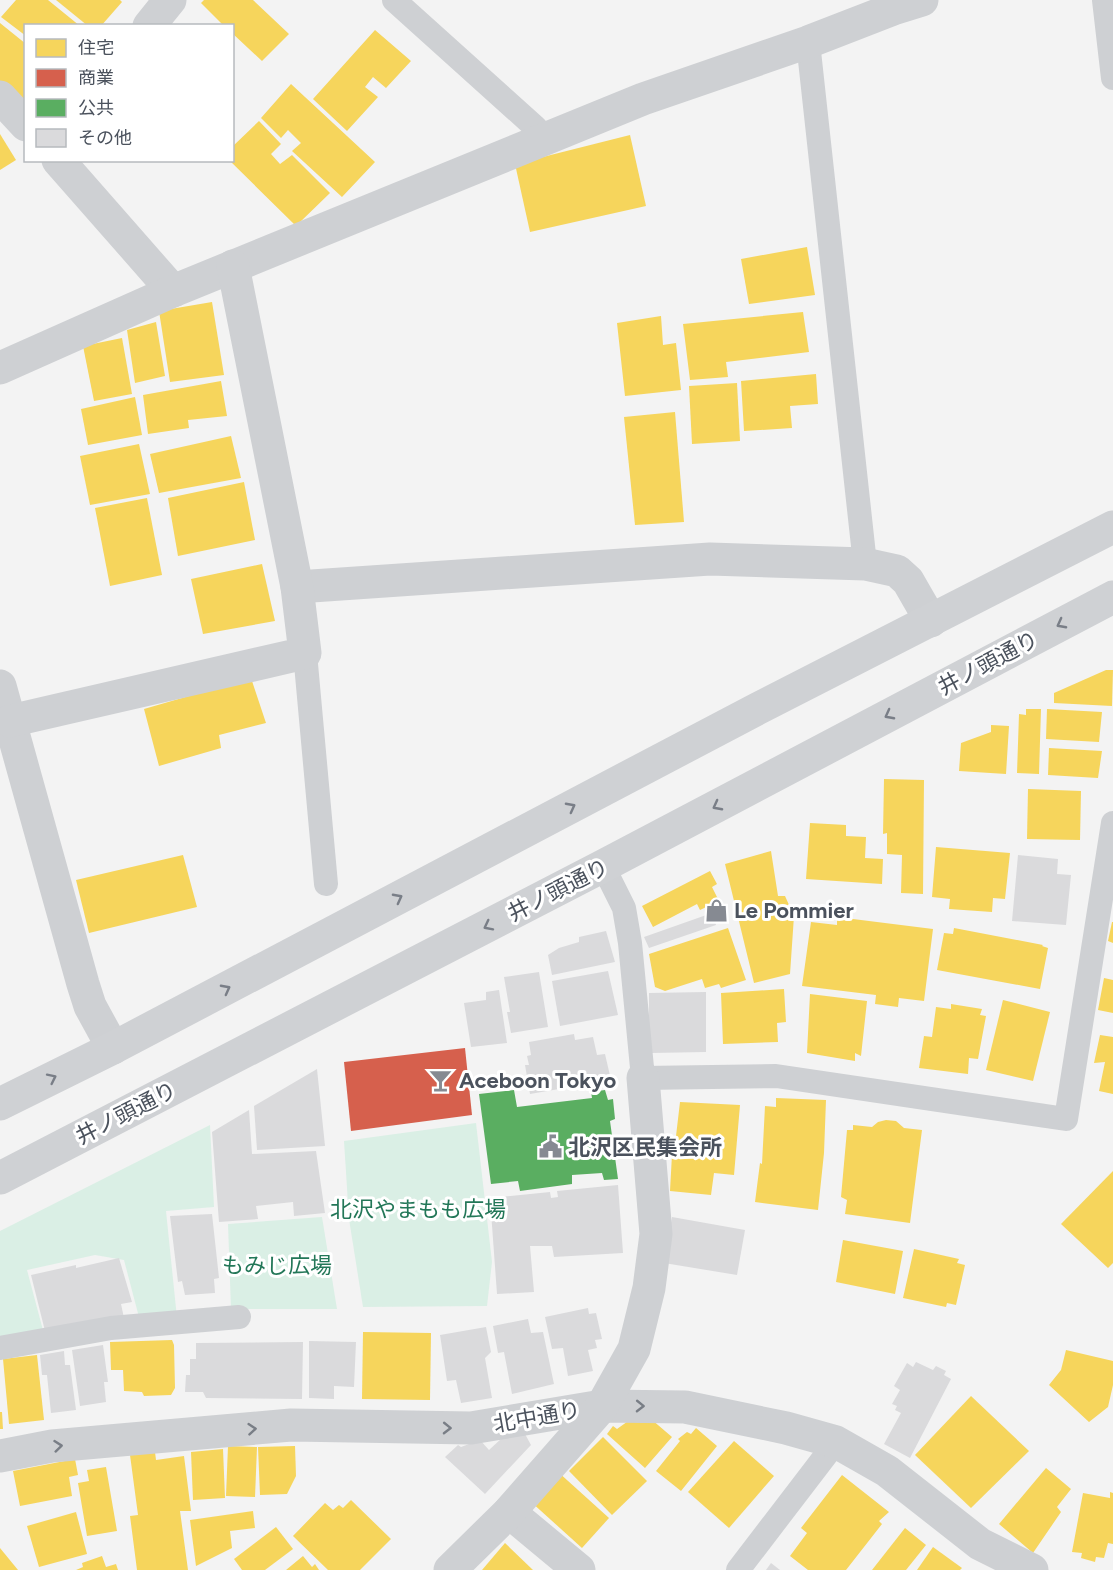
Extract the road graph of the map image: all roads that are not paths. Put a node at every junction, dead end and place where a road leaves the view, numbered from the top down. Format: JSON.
{"nodes":[{"id":1,"x":170,"y":0,"type":"edge"},
{"id":2,"x":394,"y":0,"type":"edge"},
{"id":3,"x":1104,"y":0,"type":"edge"},
{"id":4,"x":900,"y":3,"type":"edge"},
{"id":5,"x":151,"y":24,"type":"edge"},
{"id":6,"x":808,"y":42,"type":"junction"},
{"id":7,"x":1113,"y":78,"type":"edge"},
{"id":8,"x":0,"y":97,"type":"edge"},
{"id":9,"x":24,"y":123,"type":"edge"},
{"id":10,"x":547,"y":140,"type":"junction"},
{"id":11,"x":59,"y":162,"type":"edge"},
{"id":12,"x":233,"y":266,"type":"junction"},
{"id":13,"x":173,"y":291,"type":"junction"},
{"id":14,"x":0,"y":368,"type":"edge"},
{"id":15,"x":1113,"y":527,"type":"edge"},
{"id":16,"x":865,"y":564,"type":"junction"},
{"id":17,"x":297,"y":586,"type":"junction"},
{"id":18,"x":1113,"y":597,"type":"edge"},
{"id":19,"x":931,"y":621,"type":"junction"},
{"id":20,"x":305,"y":652,"type":"junction"},
{"id":21,"x":0,"y":686,"type":"edge"},
{"id":22,"x":10,"y":721,"type":"junction"},
{"id":23,"x":1113,"y":823,"type":"edge"},
{"id":24,"x":603,"y":866,"type":"junction"},
{"id":25,"x":326,"y":884,"type":"dead end"},
{"id":26,"x":113,"y":1048,"type":"junction"},
{"id":27,"x":643,"y":1078,"type":"junction"},
{"id":28,"x":0,"y":1104,"type":"edge"},
{"id":29,"x":0,"y":1178,"type":"edge"},
{"id":30,"x":239,"y":1317,"type":"dead end"},
{"id":31,"x":0,"y":1348,"type":"edge"},
{"id":32,"x":602,"y":1406,"type":"junction"},
{"id":33,"x":836,"y":1442,"type":"junction"},
{"id":34,"x":0,"y":1456,"type":"edge"},
{"id":35,"x":509,"y":1512,"type":"junction"},
{"id":36,"x":450,"y":1570,"type":"edge"},
{"id":37,"x":579,"y":1570,"type":"edge"},
{"id":38,"x":738,"y":1570,"type":"edge"},
{"id":39,"x":1032,"y":1570,"type":"edge"}],
"edges":[{"from":1,"to":5,"type":"street"},
{"from":2,"to":10,"type":"lane"},
{"from":3,"to":7,"type":"lane"},
{"from":4,"to":6,"type":"street"},
{"from":6,"to":10,"type":"street"},
{"from":6,"to":16,"type":"lane"},
{"from":8,"to":9,"type":"street"},
{"from":10,"to":12,"type":"street"},
{"from":11,"to":13,"type":"street"},
{"from":12,"to":13,"type":"street"},
{"from":12,"to":17,"type":"street"},
{"from":13,"to":14,"type":"street"},
{"from":15,"to":19,"type":"main road"},
{"from":16,"to":17,"type":"street"},
{"from":16,"to":19,"type":"street"},
{"from":17,"to":20,"type":"street"},
{"from":18,"to":24,"type":"main road","name":"井ノ頭通り","one_way":true},
{"from":26,"to":19,"type":"main road","one_way":true},
{"from":20,"to":22,"type":"street"},
{"from":20,"to":25,"type":"lane"},
{"from":21,"to":22,"type":"street"},
{"from":22,"to":26,"type":"street"},
{"from":23,"to":27,"type":"lane"},
{"from":24,"to":27,"type":"lane"},
{"from":24,"to":29,"type":"main road","name":"井ノ頭通り","one_way":true},
{"from":28,"to":26,"type":"main road","one_way":true},
{"from":27,"to":32,"type":"street"},
{"from":30,"to":31,"type":"lane"},
{"from":32,"to":33,"type":"street","name":"北中通り","one_way":true},
{"from":34,"to":32,"type":"street","name":"北中通り","one_way":true},
{"from":32,"to":35,"type":"street"},
{"from":33,"to":38,"type":"lane"},
{"from":33,"to":39,"type":"street","name":"北中通り"},
{"from":35,"to":36,"type":"street"},
{"from":35,"to":37,"type":"street"}]}
